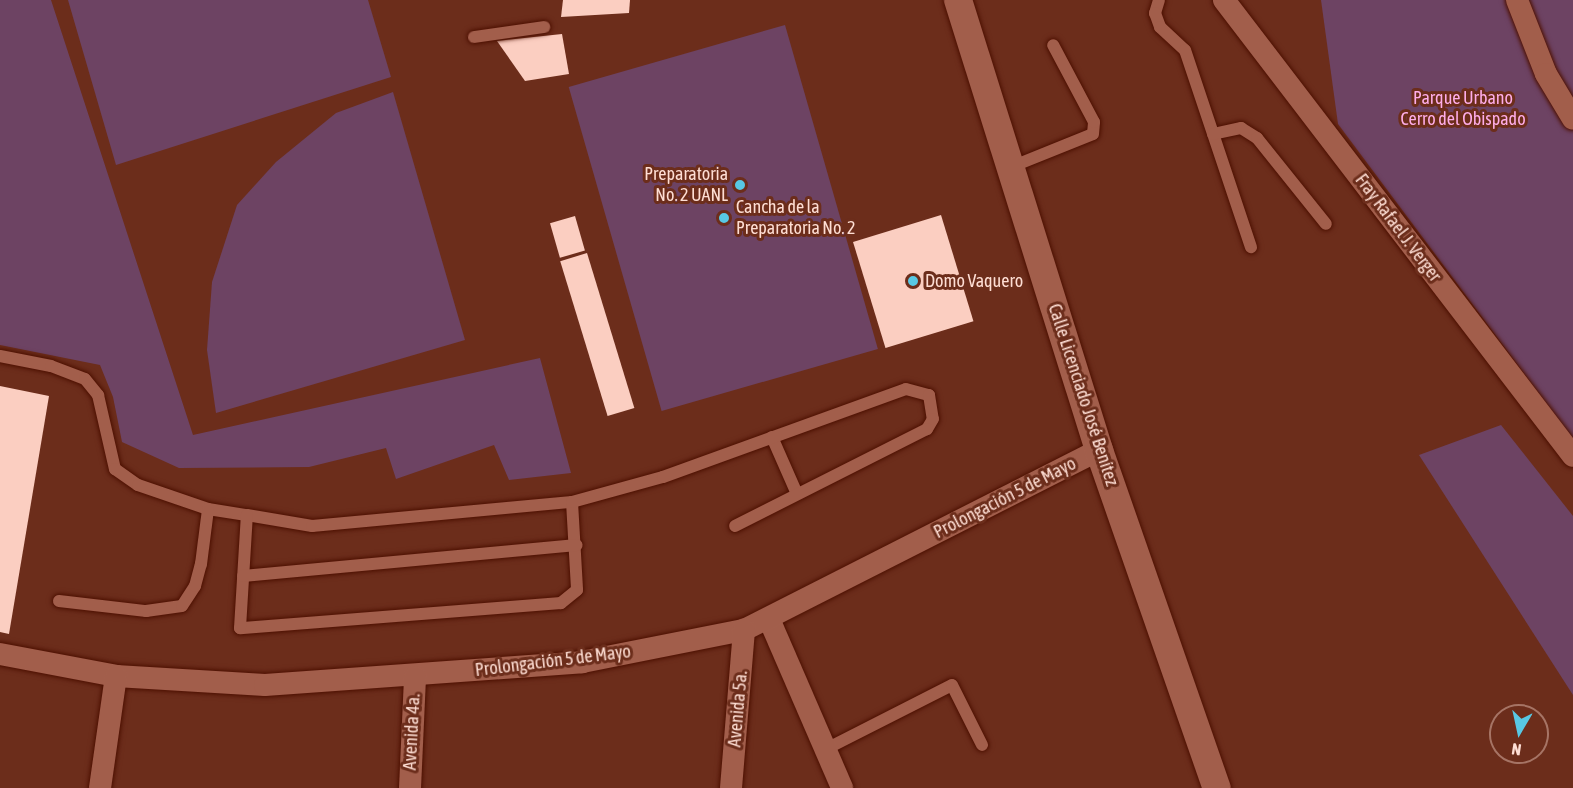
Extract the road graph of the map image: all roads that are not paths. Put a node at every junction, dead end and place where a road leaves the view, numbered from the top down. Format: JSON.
{"nodes":[{"id":1,"x":958,"y":0,"type":"edge"},
{"id":2,"x":1159,"y":0,"type":"edge"},
{"id":3,"x":1224,"y":0,"type":"edge"},
{"id":4,"x":1517,"y":0,"type":"edge"},
{"id":5,"x":544,"y":27,"type":"dead end"},
{"id":6,"x":474,"y":37,"type":"dead end"},
{"id":7,"x":1053,"y":45,"type":"dead end"},
{"id":8,"x":1573,"y":118,"type":"edge"},
{"id":9,"x":1213,"y":134,"type":"junction"},
{"id":10,"x":1011,"y":167,"type":"junction"},
{"id":11,"x":1326,"y":224,"type":"dead end"},
{"id":12,"x":1251,"y":247,"type":"dead end"},
{"id":13,"x":0,"y":356,"type":"edge"},
{"id":14,"x":772,"y":437,"type":"junction"},
{"id":15,"x":1100,"y":450,"type":"junction"},
{"id":16,"x":1573,"y":456,"type":"edge"},
{"id":17,"x":797,"y":494,"type":"junction"},
{"id":18,"x":572,"y":502,"type":"junction"},
{"id":19,"x":208,"y":509,"type":"junction"},
{"id":20,"x":247,"y":514,"type":"junction"},
{"id":21,"x":735,"y":526,"type":"dead end"},
{"id":22,"x":577,"y":545,"type":"junction"},
{"id":23,"x":243,"y":576,"type":"junction"},
{"id":24,"x":59,"y":601,"type":"dead end"},
{"id":25,"x":769,"y":619,"type":"junction"},
{"id":26,"x":744,"y":630,"type":"junction"},
{"id":27,"x":0,"y":654,"type":"edge"},
{"id":28,"x":116,"y":676,"type":"junction"},
{"id":29,"x":415,"y":677,"type":"junction"},
{"id":30,"x":982,"y":746,"type":"dead end"},
{"id":31,"x":826,"y":749,"type":"junction"},
{"id":32,"x":100,"y":788,"type":"edge"},
{"id":33,"x":410,"y":788,"type":"edge"},
{"id":34,"x":731,"y":788,"type":"edge"},
{"id":35,"x":842,"y":788,"type":"edge"},
{"id":36,"x":1216,"y":788,"type":"edge"}],
"edges":[{"from":1,"to":10,"type":"street","name":"Calle Licenciado José Benítez"},
{"from":2,"to":9,"type":"lane"},
{"from":3,"to":16,"type":"street","name":"Fray Rafael J. Verger"},
{"from":4,"to":8,"type":"street"},
{"from":5,"to":6,"type":"lane"},
{"from":7,"to":10,"type":"lane"},
{"from":9,"to":11,"type":"lane"},
{"from":9,"to":12,"type":"lane"},
{"from":10,"to":15,"type":"street","name":"Calle Licenciado José Benítez"},
{"from":13,"to":19,"type":"lane"},
{"from":14,"to":17,"type":"lane"},
{"from":14,"to":17,"type":"lane"},
{"from":14,"to":18,"type":"lane"},
{"from":15,"to":25,"type":"street","name":"Prolongación 5 de Mayo"},
{"from":15,"to":36,"type":"street","name":"Calle Licenciado José Benítez"},
{"from":17,"to":21,"type":"lane"},
{"from":18,"to":20,"type":"lane"},
{"from":18,"to":22,"type":"lane"},
{"from":19,"to":20,"type":"lane"},
{"from":19,"to":24,"type":"lane"},
{"from":20,"to":23,"type":"lane"},
{"from":22,"to":23,"type":"lane"},
{"from":22,"to":23,"type":"lane"},
{"from":25,"to":26,"type":"street","name":"Prolongación 5 de Mayo"},
{"from":25,"to":31,"type":"street"},
{"from":26,"to":29,"type":"street","name":"Prolongación 5 de Mayo"},
{"from":26,"to":34,"type":"street","name":"Avenida 5a."},
{"from":27,"to":28,"type":"street","name":"Prolongación 5 de Mayo"},
{"from":28,"to":29,"type":"street","name":"Prolongación 5 de Mayo"},
{"from":28,"to":32,"type":"street"},
{"from":29,"to":33,"type":"street","name":"Avenida 4a."},
{"from":30,"to":31,"type":"lane"},
{"from":31,"to":35,"type":"street"}]}
